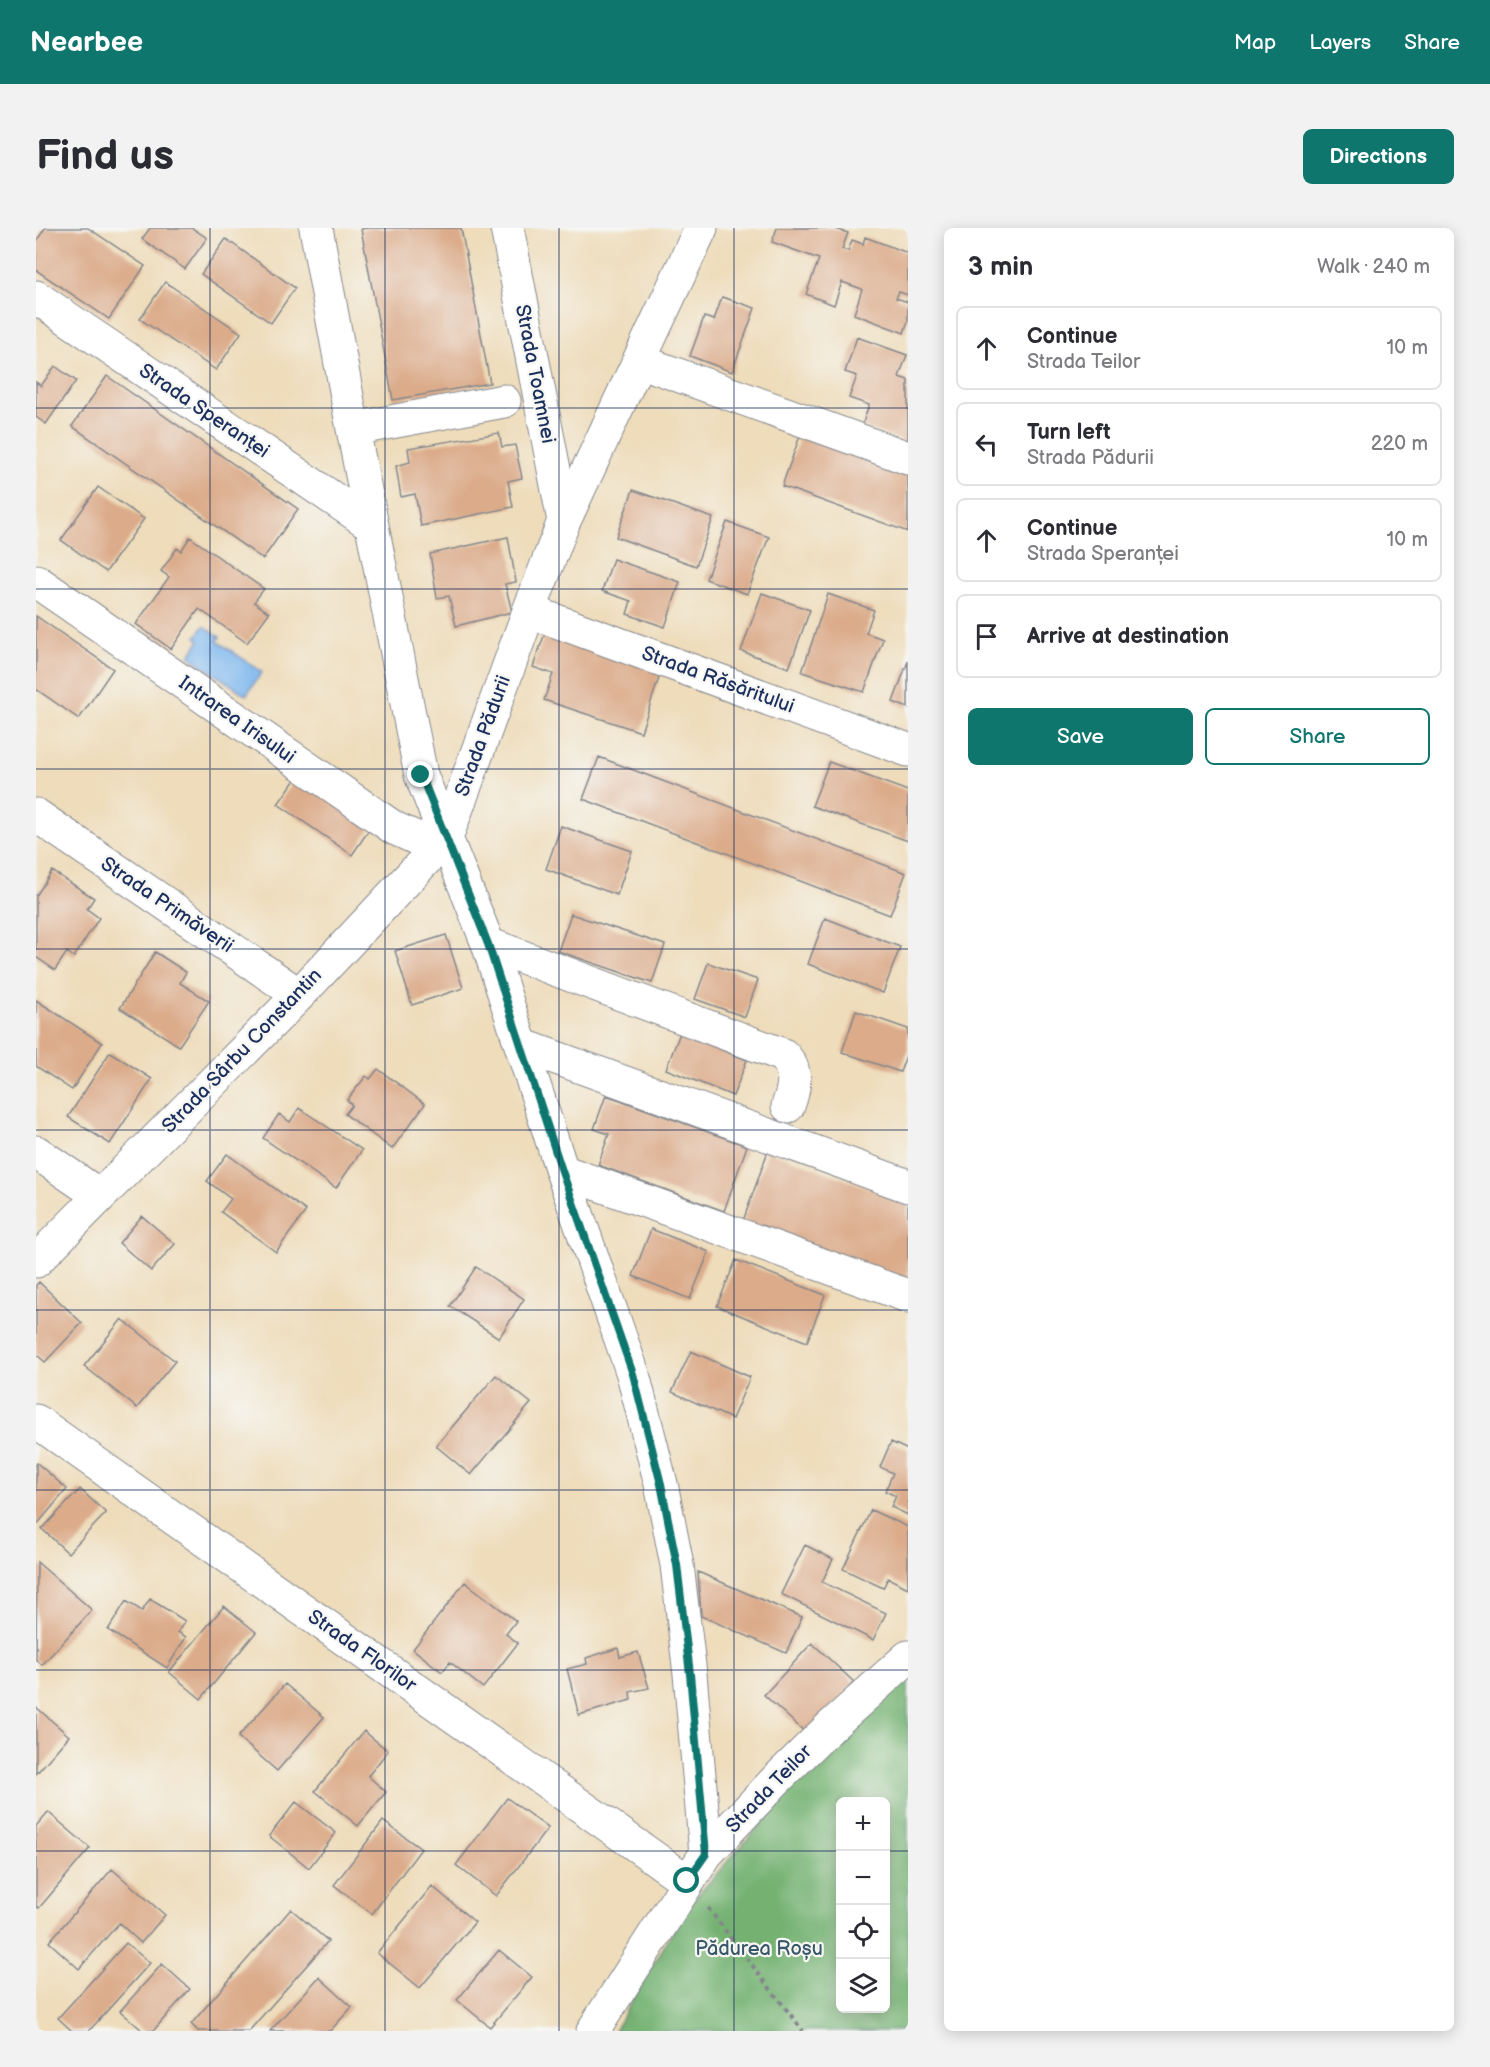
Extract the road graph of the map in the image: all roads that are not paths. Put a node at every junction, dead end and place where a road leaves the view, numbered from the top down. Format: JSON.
{"nodes":[{"id":1,"x":316,"y":228,"type":"edge"},
{"id":2,"x":507,"y":228,"type":"edge"},
{"id":3,"x":701,"y":228,"type":"edge"},
{"id":4,"x":36,"y":297,"type":"edge"},
{"id":5,"x":639,"y":361,"type":"junction"},
{"id":6,"x":504,"y":401,"type":"dead end"},
{"id":7,"x":353,"y":429,"type":"junction"},
{"id":8,"x":908,"y":458,"type":"edge"},
{"id":9,"x":564,"y":521,"type":"junction"},
{"id":10,"x":372,"y":525,"type":"junction"},
{"id":11,"x":36,"y":581,"type":"edge"},
{"id":12,"x":529,"y":611,"type":"junction"},
{"id":13,"x":908,"y":750,"type":"edge"},
{"id":14,"x":36,"y":815,"type":"edge"},
{"id":15,"x":446,"y":838,"type":"junction"},
{"id":16,"x":488,"y":944,"type":"junction"},
{"id":17,"x":299,"y":995,"type":"junction"},
{"id":18,"x":521,"y":1045,"type":"junction"},
{"id":19,"x":788,"y":1106,"type":"dead end"},
{"id":20,"x":36,"y":1152,"type":"edge"},
{"id":21,"x":562,"y":1171,"type":"junction"},
{"id":22,"x":908,"y":1186,"type":"edge"},
{"id":23,"x":100,"y":1196,"type":"junction"},
{"id":24,"x":36,"y":1262,"type":"edge"},
{"id":25,"x":908,"y":1296,"type":"edge"},
{"id":26,"x":36,"y":1421,"type":"edge"},
{"id":27,"x":908,"y":1657,"type":"edge"},
{"id":28,"x":706,"y":1854,"type":"junction"},
{"id":29,"x":687,"y":1881,"type":"junction"},
{"id":30,"x":593,"y":2031,"type":"edge"}],
"edges":[{"from":1,"to":7,"type":"street"},
{"from":2,"to":9,"type":"street","name":"Strada Toamnei"},
{"from":3,"to":5,"type":"street","name":"Strada Pădurii"},
{"from":4,"to":10,"type":"street","name":"Strada Speranței"},
{"from":5,"to":8,"type":"street"},
{"from":5,"to":9,"type":"street","name":"Strada Pădurii"},
{"from":6,"to":7,"type":"street"},
{"from":7,"to":10,"type":"street"},
{"from":9,"to":12,"type":"street","name":"Strada Pădurii"},
{"from":10,"to":15,"type":"street"},
{"from":11,"to":15,"type":"street","name":"Intrarea Irisului"},
{"from":12,"to":13,"type":"street","name":"Strada Răsăritului"},
{"from":12,"to":15,"type":"street","name":"Strada Pădurii"},
{"from":14,"to":17,"type":"street","name":"Strada Primăverii"},
{"from":15,"to":16,"type":"street"},
{"from":15,"to":17,"type":"street","name":"Strada Sârbu Constantin"},
{"from":16,"to":18,"type":"street"},
{"from":16,"to":19,"type":"street"},
{"from":17,"to":23,"type":"street","name":"Strada Sârbu Constantin"},
{"from":18,"to":21,"type":"street"},
{"from":18,"to":22,"type":"street"},
{"from":20,"to":23,"type":"street"},
{"from":21,"to":25,"type":"street"},
{"from":21,"to":28,"type":"street"},
{"from":23,"to":24,"type":"street","name":"Strada Sârbu Constantin"},
{"from":26,"to":29,"type":"street","name":"Strada Florilor"},
{"from":27,"to":28,"type":"street","name":"Strada Teilor"},
{"from":28,"to":29,"type":"street","name":"Strada Teilor"},
{"from":29,"to":30,"type":"street","name":"Strada Teilor"}]}
